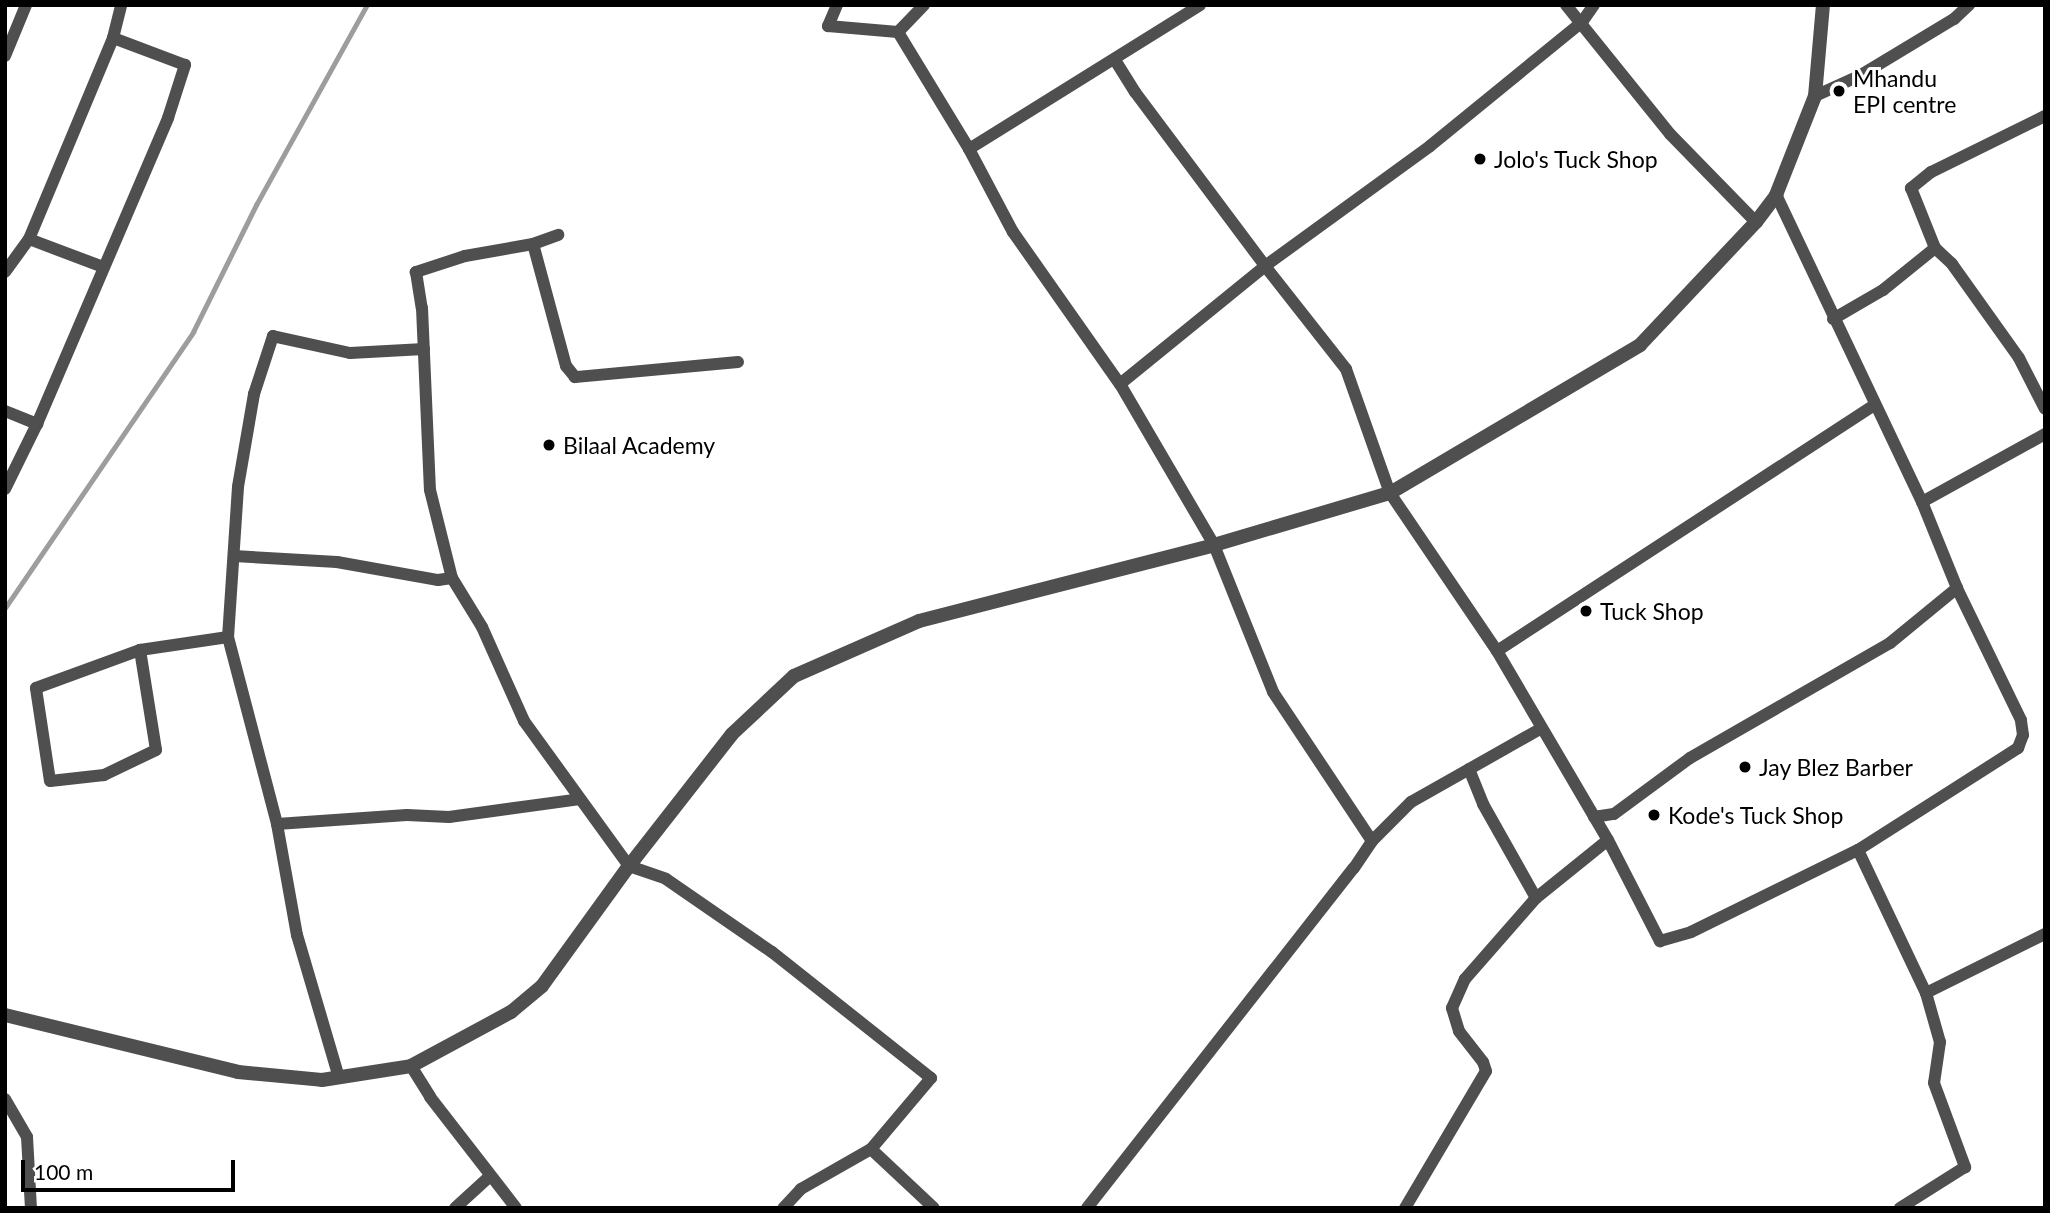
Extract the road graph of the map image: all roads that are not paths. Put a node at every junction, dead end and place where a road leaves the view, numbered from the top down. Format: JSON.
{"nodes":[{"id":1,"x":26,"y":5,"type":"edge"},
{"id":2,"x":121,"y":5,"type":"edge"},
{"id":3,"x":837,"y":5,"type":"edge"},
{"id":4,"x":924,"y":5,"type":"edge"},
{"id":5,"x":1200,"y":5,"type":"edge"},
{"id":6,"x":1566,"y":5,"type":"edge"},
{"id":7,"x":1594,"y":5,"type":"edge"},
{"id":8,"x":1824,"y":5,"type":"edge"},
{"id":9,"x":1969,"y":5,"type":"edge"},
{"id":10,"x":1582,"y":22,"type":"junction"},
{"id":11,"x":898,"y":32,"type":"junction"},
{"id":12,"x":113,"y":38,"type":"junction"},
{"id":13,"x":6,"y":54,"type":"edge"},
{"id":14,"x":1115,"y":60,"type":"junction"},
{"id":15,"x":1815,"y":96,"type":"junction"},
{"id":16,"x":2045,"y":116,"type":"edge"},
{"id":17,"x":969,"y":149,"type":"junction"},
{"id":18,"x":1776,"y":195,"type":"junction"},
{"id":19,"x":1756,"y":222,"type":"junction"},
{"id":20,"x":558,"y":235,"type":"dead end"},
{"id":21,"x":29,"y":239,"type":"junction"},
{"id":22,"x":533,"y":244,"type":"junction"},
{"id":23,"x":1936,"y":248,"type":"junction"},
{"id":24,"x":1265,"y":266,"type":"junction"},
{"id":25,"x":103,"y":267,"type":"junction"},
{"id":26,"x":5,"y":272,"type":"edge"},
{"id":27,"x":1833,"y":319,"type":"junction"},
{"id":28,"x":424,"y":349,"type":"junction"},
{"id":29,"x":738,"y":362,"type":"dead end"},
{"id":30,"x":1120,"y":384,"type":"junction"},
{"id":31,"x":1874,"y":405,"type":"junction"},
{"id":32,"x":2045,"y":409,"type":"edge"},
{"id":33,"x":5,"y":411,"type":"edge"},
{"id":34,"x":37,"y":424,"type":"junction"},
{"id":35,"x":2045,"y":434,"type":"edge"},
{"id":36,"x":5,"y":489,"type":"edge"},
{"id":37,"x":1390,"y":493,"type":"junction"},
{"id":38,"x":1922,"y":502,"type":"junction"},
{"id":39,"x":1214,"y":545,"type":"junction"},
{"id":40,"x":234,"y":556,"type":"junction"},
{"id":41,"x":452,"y":578,"type":"junction"},
{"id":42,"x":1957,"y":588,"type":"junction"},
{"id":43,"x":228,"y":637,"type":"junction"},
{"id":44,"x":139,"y":650,"type":"junction"},
{"id":45,"x":1497,"y":652,"type":"junction"},
{"id":46,"x":1540,"y":729,"type":"junction"},
{"id":47,"x":1469,"y":769,"type":"junction"},
{"id":48,"x":580,"y":799,"type":"junction"},
{"id":49,"x":1594,"y":817,"type":"junction"},
{"id":50,"x":277,"y":824,"type":"junction"},
{"id":51,"x":1608,"y":840,"type":"junction"},
{"id":52,"x":1372,"y":841,"type":"junction"},
{"id":53,"x":1858,"y":850,"type":"junction"},
{"id":54,"x":629,"y":866,"type":"junction"},
{"id":55,"x":1536,"y":898,"type":"junction"},
{"id":56,"x":2045,"y":934,"type":"edge"},
{"id":57,"x":1926,"y":992,"type":"junction"},
{"id":58,"x":5,"y":1015,"type":"edge"},
{"id":59,"x":411,"y":1066,"type":"junction"},
{"id":60,"x":339,"y":1078,"type":"junction"},
{"id":61,"x":5,"y":1099,"type":"edge"},
{"id":62,"x":871,"y":1149,"type":"junction"},
{"id":63,"x":489,"y":1177,"type":"junction"},
{"id":64,"x":31,"y":1208,"type":"edge"},
{"id":65,"x":455,"y":1208,"type":"edge"},
{"id":66,"x":516,"y":1208,"type":"edge"},
{"id":67,"x":783,"y":1208,"type":"edge"},
{"id":68,"x":934,"y":1208,"type":"edge"},
{"id":69,"x":1087,"y":1208,"type":"edge"},
{"id":70,"x":1405,"y":1208,"type":"edge"},
{"id":71,"x":1900,"y":1208,"type":"edge"}],
"edges":[{"from":1,"to":13,"type":"street"},
{"from":2,"to":12,"type":"street"},
{"from":3,"to":11,"type":"street"},
{"from":4,"to":11,"type":"street"},
{"from":5,"to":14,"type":"street"},
{"from":6,"to":10,"type":"street"},
{"from":7,"to":10,"type":"street"},
{"from":8,"to":15,"type":"street"},
{"from":9,"to":15,"type":"street"},
{"from":10,"to":19,"type":"street"},
{"from":10,"to":24,"type":"street"},
{"from":11,"to":17,"type":"street"},
{"from":12,"to":21,"type":"street"},
{"from":12,"to":25,"type":"street"},
{"from":14,"to":17,"type":"street"},
{"from":14,"to":24,"type":"street"},
{"from":15,"to":18,"type":"street"},
{"from":16,"to":23,"type":"street"},
{"from":17,"to":30,"type":"street"},
{"from":18,"to":19,"type":"street"},
{"from":18,"to":27,"type":"street"},
{"from":19,"to":37,"type":"street"},
{"from":20,"to":22,"type":"street"},
{"from":21,"to":25,"type":"street"},
{"from":21,"to":26,"type":"street"},
{"from":22,"to":28,"type":"street"},
{"from":22,"to":29,"type":"street"},
{"from":23,"to":27,"type":"street"},
{"from":23,"to":32,"type":"street"},
{"from":24,"to":30,"type":"street"},
{"from":24,"to":37,"type":"street"},
{"from":25,"to":34,"type":"street"},
{"from":27,"to":31,"type":"street"},
{"from":28,"to":40,"type":"street"},
{"from":28,"to":41,"type":"street"},
{"from":30,"to":39,"type":"street"},
{"from":31,"to":38,"type":"street"},
{"from":31,"to":45,"type":"street"},
{"from":33,"to":34,"type":"street"},
{"from":34,"to":36,"type":"street"},
{"from":35,"to":38,"type":"street"},
{"from":37,"to":39,"type":"street"},
{"from":37,"to":45,"type":"street"},
{"from":38,"to":42,"type":"street"},
{"from":39,"to":52,"type":"street"},
{"from":39,"to":54,"type":"street"},
{"from":40,"to":41,"type":"street"},
{"from":40,"to":43,"type":"street"},
{"from":41,"to":48,"type":"street"},
{"from":42,"to":49,"type":"street"},
{"from":42,"to":53,"type":"street"},
{"from":43,"to":44,"type":"street"},
{"from":43,"to":50,"type":"street"},
{"from":44,"to":44,"type":"street"},
{"from":45,"to":46,"type":"street"},
{"from":46,"to":47,"type":"street"},
{"from":46,"to":49,"type":"street"},
{"from":47,"to":52,"type":"street"},
{"from":47,"to":55,"type":"street"},
{"from":48,"to":50,"type":"street"},
{"from":48,"to":54,"type":"street"},
{"from":49,"to":51,"type":"street"},
{"from":50,"to":60,"type":"street"},
{"from":51,"to":53,"type":"street"},
{"from":51,"to":55,"type":"street"},
{"from":52,"to":69,"type":"street"},
{"from":53,"to":57,"type":"street"},
{"from":54,"to":59,"type":"street"},
{"from":54,"to":62,"type":"street"},
{"from":55,"to":70,"type":"street"},
{"from":56,"to":57,"type":"street"},
{"from":57,"to":71,"type":"street"},
{"from":58,"to":60,"type":"street"},
{"from":59,"to":60,"type":"street"},
{"from":59,"to":63,"type":"street"},
{"from":61,"to":64,"type":"street"},
{"from":62,"to":67,"type":"street"},
{"from":62,"to":68,"type":"street"},
{"from":63,"to":65,"type":"street"},
{"from":63,"to":66,"type":"street"}]}
